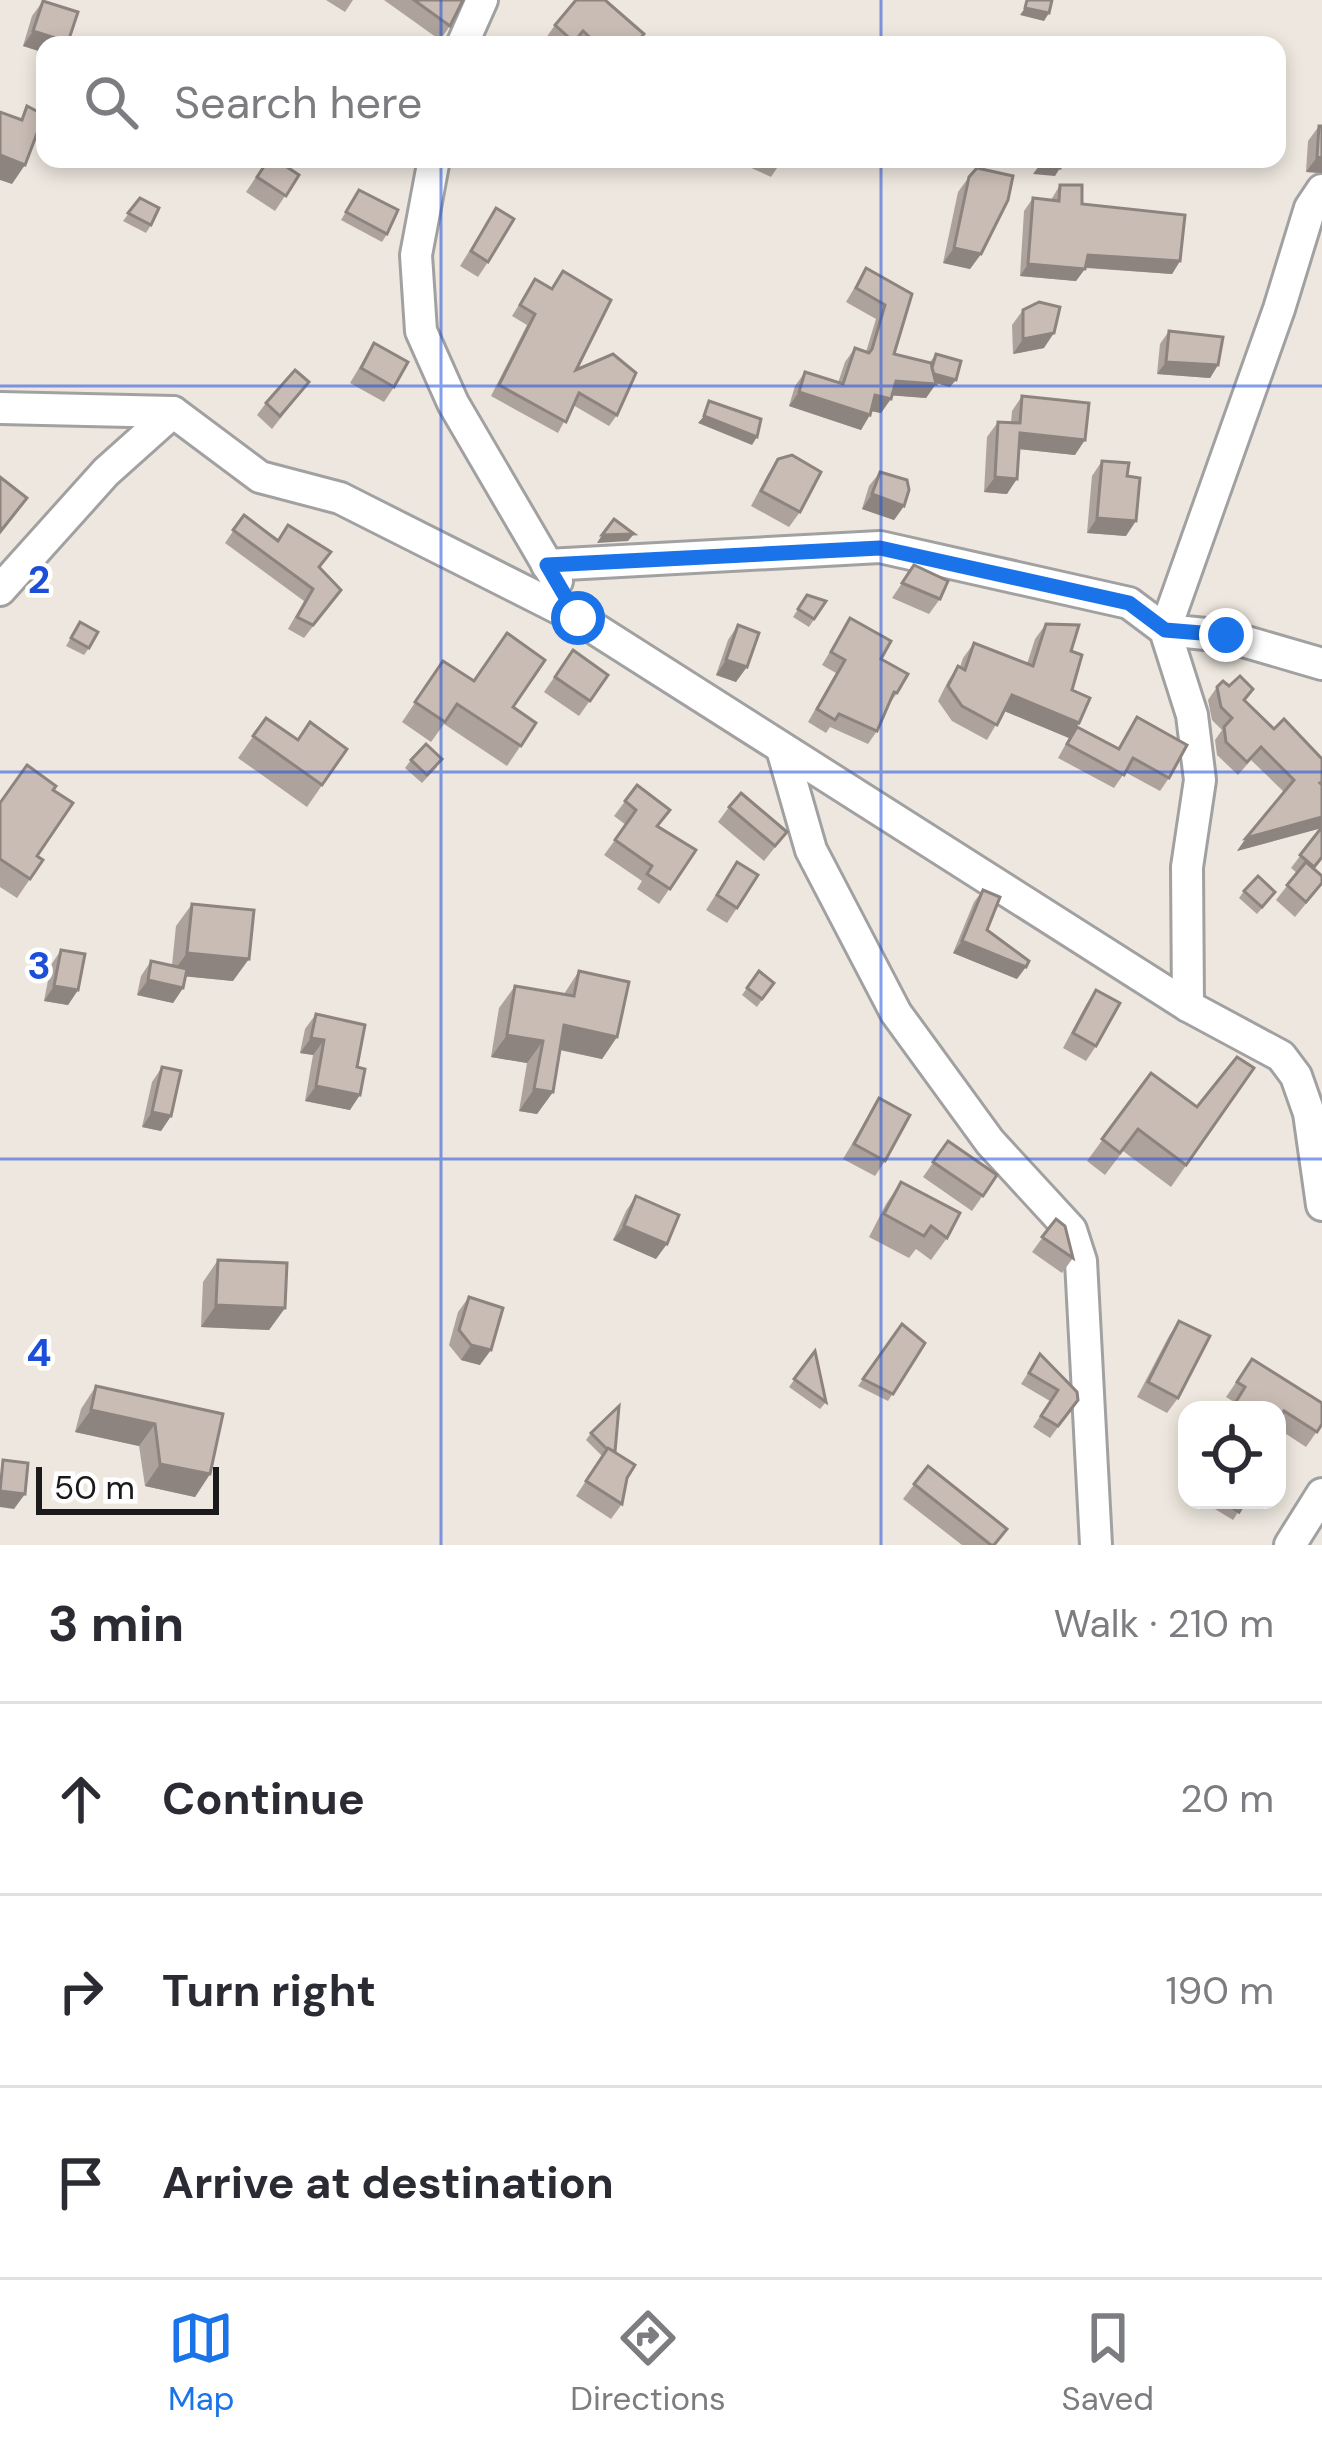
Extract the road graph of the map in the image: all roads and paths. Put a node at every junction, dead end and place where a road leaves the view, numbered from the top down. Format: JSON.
{"nodes":[{"id":1,"x":499,"y":0,"type":"edge"},
{"id":2,"x":471,"y":23,"type":"edge"},
{"id":3,"x":432,"y":168,"type":"edge"},
{"id":4,"x":1322,"y":190,"type":"edge"},
{"id":5,"x":0,"y":408,"type":"edge"},
{"id":6,"x":173,"y":412,"type":"junction"},
{"id":7,"x":547,"y":565,"type":"junction"},
{"id":8,"x":0,"y":590,"type":"edge"},
{"id":9,"x":578,"y":618,"type":"junction"},
{"id":10,"x":1165,"y":630,"type":"junction"},
{"id":11,"x":1322,"y":664,"type":"edge"},
{"id":12,"x":782,"y":749,"type":"junction"},
{"id":13,"x":1188,"y":1006,"type":"junction"},
{"id":14,"x":1322,"y":1205,"type":"edge"},
{"id":15,"x":1322,"y":1494,"type":"edge"},
{"id":16,"x":1096,"y":1545,"type":"edge"},
{"id":17,"x":1290,"y":1545,"type":"edge"}],
"edges":[{"from":1,"to":2,"type":"street"},
{"from":3,"to":7,"type":"street"},
{"from":4,"to":10,"type":"street"},
{"from":5,"to":6,"type":"street"},
{"from":6,"to":8,"type":"street"},
{"from":6,"to":9,"type":"street"},
{"from":7,"to":9,"type":"street"},
{"from":7,"to":10,"type":"street"},
{"from":9,"to":12,"type":"street"},
{"from":10,"to":11,"type":"street"},
{"from":10,"to":13,"type":"street"},
{"from":12,"to":13,"type":"street"},
{"from":12,"to":16,"type":"street"},
{"from":13,"to":14,"type":"street"},
{"from":15,"to":17,"type":"street"}]}
